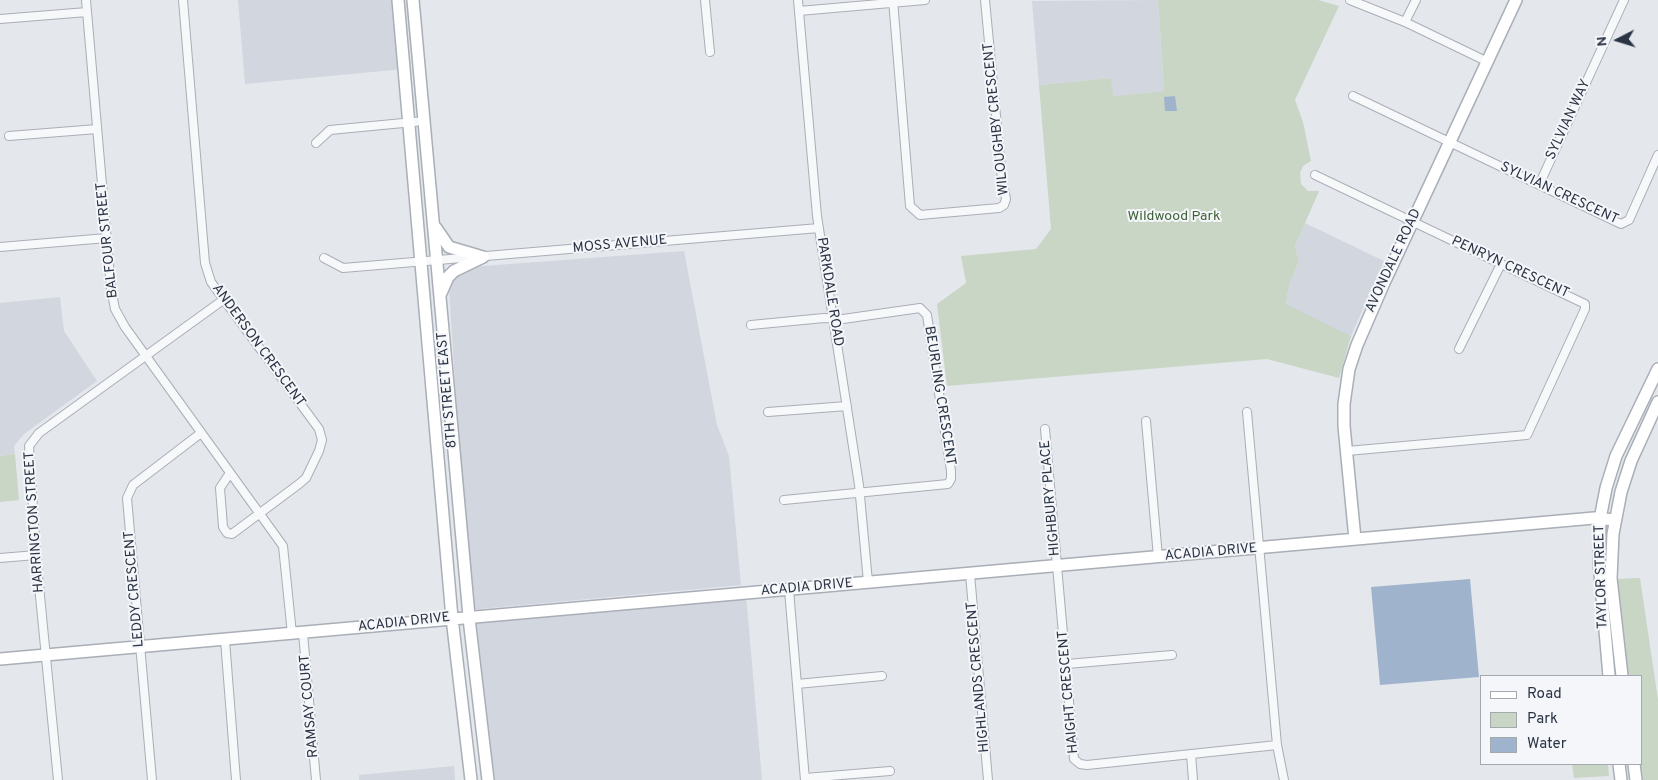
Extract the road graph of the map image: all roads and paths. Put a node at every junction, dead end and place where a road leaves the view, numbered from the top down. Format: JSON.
{"nodes":[{"id":1,"x":86,"y":0,"type":"edge"},
{"id":2,"x":183,"y":0,"type":"edge"},
{"id":3,"x":398,"y":0,"type":"edge"},
{"id":4,"x":414,"y":0,"type":"edge"},
{"id":5,"x":705,"y":0,"type":"edge"},
{"id":6,"x":798,"y":0,"type":"edge"},
{"id":7,"x":925,"y":0,"type":"edge"},
{"id":8,"x":985,"y":0,"type":"edge"},
{"id":9,"x":1350,"y":0,"type":"edge"},
{"id":10,"x":1416,"y":0,"type":"edge"},
{"id":11,"x":1516,"y":0,"type":"edge"},
{"id":12,"x":1624,"y":0,"type":"edge"},
{"id":13,"x":893,"y":1,"type":"edge"},
{"id":14,"x":798,"y":11,"type":"junction"},
{"id":15,"x":87,"y":12,"type":"junction"},
{"id":16,"x":0,"y":19,"type":"edge"},
{"id":17,"x":1406,"y":22,"type":"junction"},
{"id":18,"x":710,"y":52,"type":"dead end"},
{"id":19,"x":1488,"y":62,"type":"junction"},
{"id":20,"x":1353,"y":96,"type":"dead end"},
{"id":21,"x":424,"y":121,"type":"junction"},
{"id":22,"x":408,"y":122,"type":"junction"},
{"id":23,"x":97,"y":128,"type":"junction"},
{"id":24,"x":9,"y":136,"type":"dead end"},
{"id":25,"x":316,"y":143,"type":"dead end"},
{"id":26,"x":1450,"y":143,"type":"junction"},
{"id":27,"x":1658,"y":155,"type":"edge"},
{"id":28,"x":1315,"y":175,"type":"dead end"},
{"id":29,"x":1539,"y":185,"type":"junction"},
{"id":30,"x":1412,"y":222,"type":"junction"},
{"id":31,"x":434,"y":223,"type":"junction"},
{"id":32,"x":819,"y":228,"type":"junction"},
{"id":33,"x":107,"y":238,"type":"junction"},
{"id":34,"x":0,"y":247,"type":"edge"},
{"id":35,"x":483,"y":257,"type":"junction"},
{"id":36,"x":324,"y":258,"type":"dead end"},
{"id":37,"x":437,"y":260,"type":"junction"},
{"id":38,"x":421,"y":262,"type":"junction"},
{"id":39,"x":1500,"y":266,"type":"junction"},
{"id":40,"x":440,"y":295,"type":"junction"},
{"id":41,"x":223,"y":300,"type":"junction"},
{"id":42,"x":833,"y":319,"type":"junction"},
{"id":43,"x":751,"y":325,"type":"dead end"},
{"id":44,"x":1460,"y":350,"type":"dead end"},
{"id":45,"x":146,"y":356,"type":"junction"},
{"id":46,"x":1658,"y":369,"type":"edge"},
{"id":47,"x":1658,"y":402,"type":"edge"},
{"id":48,"x":847,"y":406,"type":"junction"},
{"id":49,"x":768,"y":412,"type":"dead end"},
{"id":50,"x":1247,"y":412,"type":"dead end"},
{"id":51,"x":1146,"y":421,"type":"dead end"},
{"id":52,"x":1045,"y":429,"type":"dead end"},
{"id":53,"x":201,"y":434,"type":"junction"},
{"id":54,"x":1347,"y":451,"type":"junction"},
{"id":55,"x":230,"y":473,"type":"junction"},
{"id":56,"x":860,"y":493,"type":"junction"},
{"id":57,"x":784,"y":500,"type":"dead end"},
{"id":58,"x":260,"y":514,"type":"junction"},
{"id":59,"x":1600,"y":519,"type":"junction"},
{"id":60,"x":1615,"y":520,"type":"junction"},
{"id":61,"x":1354,"y":539,"type":"junction"},
{"id":62,"x":1259,"y":549,"type":"junction"},
{"id":63,"x":36,"y":556,"type":"junction"},
{"id":64,"x":1158,"y":557,"type":"junction"},
{"id":65,"x":0,"y":558,"type":"edge"},
{"id":66,"x":1058,"y":566,"type":"junction"},
{"id":67,"x":970,"y":574,"type":"junction"},
{"id":68,"x":868,"y":582,"type":"junction"},
{"id":69,"x":789,"y":590,"type":"junction"},
{"id":70,"x":469,"y":617,"type":"junction"},
{"id":71,"x":452,"y":618,"type":"junction"},
{"id":72,"x":297,"y":633,"type":"junction"},
{"id":73,"x":225,"y":640,"type":"junction"},
{"id":74,"x":140,"y":647,"type":"junction"},
{"id":75,"x":46,"y":655,"type":"junction"},
{"id":76,"x":1172,"y":655,"type":"dead end"},
{"id":77,"x":0,"y":659,"type":"edge"},
{"id":78,"x":1067,"y":664,"type":"junction"},
{"id":79,"x":1608,"y":675,"type":"edge"},
{"id":80,"x":1622,"y":675,"type":"edge"},
{"id":81,"x":882,"y":676,"type":"dead end"},
{"id":82,"x":797,"y":684,"type":"junction"},
{"id":83,"x":1277,"y":745,"type":"junction"},
{"id":84,"x":1191,"y":754,"type":"junction"},
{"id":85,"x":1619,"y":765,"type":"edge"},
{"id":86,"x":1634,"y":765,"type":"edge"},
{"id":87,"x":890,"y":770,"type":"dead end"},
{"id":88,"x":805,"y":779,"type":"edge"},
{"id":89,"x":58,"y":780,"type":"edge"},
{"id":90,"x":152,"y":780,"type":"edge"},
{"id":91,"x":236,"y":780,"type":"edge"},
{"id":92,"x":316,"y":780,"type":"edge"},
{"id":93,"x":471,"y":780,"type":"edge"},
{"id":94,"x":488,"y":780,"type":"edge"},
{"id":95,"x":988,"y":780,"type":"edge"},
{"id":96,"x":1193,"y":780,"type":"edge"},
{"id":97,"x":1284,"y":780,"type":"edge"},
{"id":98,"x":1621,"y":780,"type":"edge"},
{"id":99,"x":1636,"y":780,"type":"edge"}],
"edges":[{"from":1,"to":15,"type":"street","name":"BALFOUR STREET"},
{"from":2,"to":41,"type":"street","name":"ANDERSON CRESCENT"},
{"from":3,"to":22,"type":"main road","name":"8TH STREET EAST"},
{"from":4,"to":21,"type":"main road","name":"8TH STREET EAST"},
{"from":5,"to":18,"type":"street"},
{"from":6,"to":14,"type":"street","name":"PARKDALE ROAD"},
{"from":7,"to":13,"type":"street"},
{"from":8,"to":13,"type":"street","name":"WILOUGHBY CRESCENT"},
{"from":9,"to":17,"type":"street"},
{"from":10,"to":17,"type":"street"},
{"from":11,"to":19,"type":"main road","name":"AVONDALE ROAD"},
{"from":12,"to":29,"type":"street","name":"SYLVIAN WAY"},
{"from":13,"to":14,"type":"street"},
{"from":14,"to":32,"type":"street","name":"PARKDALE ROAD"},
{"from":15,"to":16,"type":"street"},
{"from":15,"to":23,"type":"street","name":"BALFOUR STREET"},
{"from":17,"to":19,"type":"street"},
{"from":19,"to":26,"type":"main road","name":"AVONDALE ROAD"},
{"from":20,"to":26,"type":"street","name":"SYLVIAN CRESCENT"},
{"from":21,"to":22,"type":"street"},
{"from":21,"to":31,"type":"main road","name":"8TH STREET EAST"},
{"from":22,"to":25,"type":"street"},
{"from":22,"to":38,"type":"main road","name":"8TH STREET EAST"},
{"from":23,"to":24,"type":"street"},
{"from":23,"to":33,"type":"street","name":"BALFOUR STREET"},
{"from":26,"to":29,"type":"street","name":"SYLVIAN CRESCENT"},
{"from":26,"to":30,"type":"main road","name":"AVONDALE ROAD"},
{"from":27,"to":29,"type":"street","name":"SYLVIAN CRESCENT"},
{"from":28,"to":30,"type":"street","name":"PENRYN CRESCENT"},
{"from":30,"to":39,"type":"street","name":"PENRYN CRESCENT"},
{"from":30,"to":54,"type":"main road","name":"AVONDALE ROAD"},
{"from":31,"to":35,"type":"main road"},
{"from":31,"to":37,"type":"main road","name":"8TH STREET EAST"},
{"from":32,"to":35,"type":"street","name":"MOSS AVENUE"},
{"from":32,"to":42,"type":"street","name":"PARKDALE ROAD"},
{"from":33,"to":34,"type":"street"},
{"from":33,"to":45,"type":"street","name":"BALFOUR STREET"},
{"from":35,"to":37,"type":"street","name":"MOSS AVENUE"},
{"from":35,"to":40,"type":"main road"},
{"from":36,"to":38,"type":"street","name":"MOSS AVENUE"},
{"from":37,"to":38,"type":"street","name":"MOSS AVENUE"},
{"from":37,"to":40,"type":"main road","name":"8TH STREET EAST"},
{"from":38,"to":71,"type":"main road","name":"8TH STREET EAST"},
{"from":39,"to":44,"type":"street"},
{"from":39,"to":54,"type":"street","name":"PENRYN CRESCENT"},
{"from":40,"to":70,"type":"main road","name":"8TH STREET EAST"},
{"from":41,"to":45,"type":"street","name":"HARRINGTON STREET"},
{"from":41,"to":58,"type":"street","name":"ANDERSON CRESCENT"},
{"from":42,"to":43,"type":"street"},
{"from":42,"to":48,"type":"street","name":"PARKDALE ROAD"},
{"from":42,"to":56,"type":"street","name":"BEURLING CRESCENT"},
{"from":45,"to":53,"type":"street","name":"BALFOUR STREET"},
{"from":45,"to":63,"type":"street","name":"HARRINGTON STREET"},
{"from":46,"to":59,"type":"main road","name":"TAYLOR STREET"},
{"from":47,"to":60,"type":"main road","name":"TAYLOR STREET"},
{"from":48,"to":49,"type":"street"},
{"from":48,"to":56,"type":"street","name":"PARKDALE ROAD"},
{"from":50,"to":62,"type":"street"},
{"from":51,"to":64,"type":"street"},
{"from":52,"to":66,"type":"street","name":"HIGHBURY PLACE"},
{"from":53,"to":55,"type":"street","name":"BALFOUR STREET"},
{"from":53,"to":74,"type":"street","name":"LEDDY CRESCENT"},
{"from":54,"to":61,"type":"main road","name":"AVONDALE ROAD"},
{"from":55,"to":58,"type":"street","name":"BALFOUR STREET"},
{"from":55,"to":58,"type":"street"},
{"from":56,"to":57,"type":"street"},
{"from":56,"to":68,"type":"street","name":"PARKDALE ROAD"},
{"from":58,"to":72,"type":"street","name":"BALFOUR STREET"},
{"from":59,"to":60,"type":"main road","name":"ACADIA DRIVE"},
{"from":59,"to":61,"type":"main road","name":"ACADIA DRIVE"},
{"from":59,"to":79,"type":"main road","name":"TAYLOR STREET"},
{"from":60,"to":80,"type":"main road","name":"TAYLOR STREET"},
{"from":61,"to":62,"type":"main road","name":"ACADIA DRIVE"},
{"from":62,"to":64,"type":"main road","name":"ACADIA DRIVE"},
{"from":62,"to":83,"type":"street"},
{"from":63,"to":65,"type":"street"},
{"from":63,"to":75,"type":"street","name":"HARRINGTON STREET"},
{"from":64,"to":66,"type":"main road","name":"ACADIA DRIVE"},
{"from":66,"to":67,"type":"main road","name":"ACADIA DRIVE"},
{"from":66,"to":78,"type":"street","name":"HAIGHT CRESCENT"},
{"from":67,"to":68,"type":"main road","name":"ACADIA DRIVE"},
{"from":67,"to":95,"type":"street","name":"HIGHLANDS CRESCENT"},
{"from":68,"to":69,"type":"main road","name":"ACADIA DRIVE"},
{"from":69,"to":70,"type":"main road","name":"ACADIA DRIVE"},
{"from":69,"to":82,"type":"street"},
{"from":70,"to":71,"type":"main road","name":"ACADIA DRIVE"},
{"from":70,"to":94,"type":"main road","name":"8TH STREET EAST"},
{"from":71,"to":72,"type":"main road","name":"ACADIA DRIVE"},
{"from":71,"to":93,"type":"main road","name":"8TH STREET EAST"},
{"from":72,"to":73,"type":"main road","name":"ACADIA DRIVE"},
{"from":72,"to":92,"type":"street","name":"RAMSAY COURT"},
{"from":73,"to":74,"type":"main road","name":"ACADIA DRIVE"},
{"from":73,"to":91,"type":"street"},
{"from":74,"to":75,"type":"main road","name":"ACADIA DRIVE"},
{"from":74,"to":90,"type":"street","name":"LEDDY CRESCENT"},
{"from":75,"to":77,"type":"main road","name":"ACADIA DRIVE"},
{"from":75,"to":89,"type":"street","name":"HARRINGTON STREET"},
{"from":76,"to":78,"type":"street"},
{"from":78,"to":84,"type":"street","name":"HAIGHT CRESCENT"},
{"from":81,"to":82,"type":"street"},
{"from":82,"to":88,"type":"street"},
{"from":83,"to":84,"type":"street","name":"HAIGHT CRESCENT"},
{"from":83,"to":97,"type":"street"},
{"from":84,"to":96,"type":"street"},
{"from":85,"to":98,"type":"main road"},
{"from":86,"to":99,"type":"main road"},
{"from":87,"to":88,"type":"street"}]}
